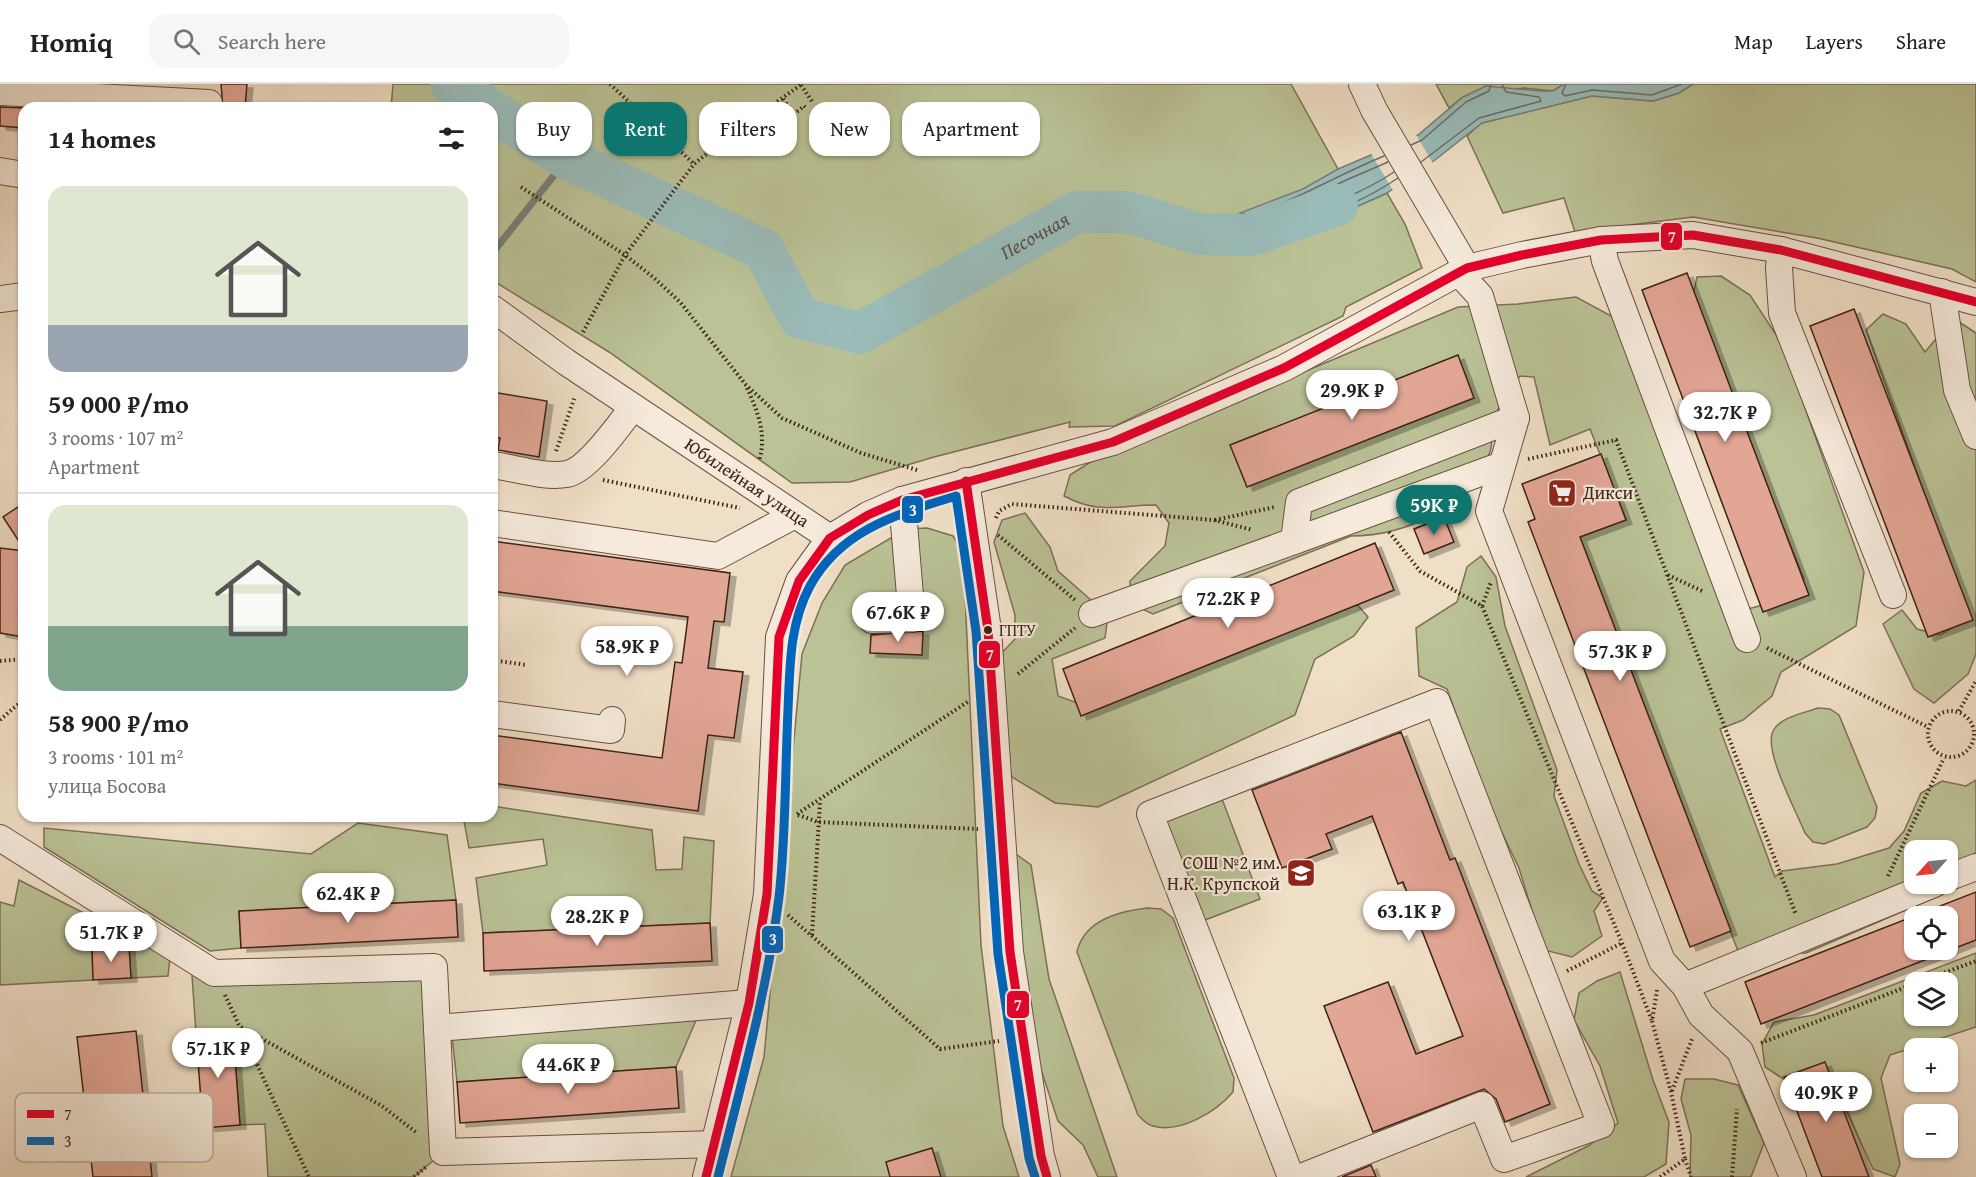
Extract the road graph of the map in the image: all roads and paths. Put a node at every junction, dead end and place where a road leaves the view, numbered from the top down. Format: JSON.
{"nodes":[{"id":1,"x":610,"y":84,"type":"edge"},
{"id":2,"x":802,"y":84,"type":"edge"},
{"id":3,"x":1362,"y":84,"type":"edge"},
{"id":4,"x":0,"y":92,"type":"edge"},
{"id":5,"x":210,"y":98,"type":"edge"},
{"id":6,"x":783,"y":99,"type":"junction"},
{"id":7,"x":812,"y":102,"type":"edge"},
{"id":8,"x":806,"y":108,"type":"dead end"},
{"id":9,"x":694,"y":164,"type":"junction"},
{"id":10,"x":0,"y":171,"type":"edge"},
{"id":11,"x":18,"y":174,"type":"edge"},
{"id":12,"x":521,"y":187,"type":"dead end"},
{"id":13,"x":1602,"y":240,"type":"junction"},
{"id":14,"x":1781,"y":250,"type":"junction"},
{"id":15,"x":625,"y":255,"type":"junction"},
{"id":16,"x":1463,"y":270,"type":"junction"},
{"id":17,"x":1942,"y":292,"type":"junction"},
{"id":18,"x":18,"y":297,"type":"edge"},
{"id":19,"x":0,"y":299,"type":"edge"},
{"id":20,"x":1976,"y":302,"type":"edge"},
{"id":21,"x":498,"y":313,"type":"edge"},
{"id":22,"x":583,"y":332,"type":"dead end"},
{"id":23,"x":746,"y":385,"type":"junction"},
{"id":24,"x":578,"y":386,"type":"dead end"},
{"id":25,"x":633,"y":407,"type":"junction"},
{"id":26,"x":1516,"y":418,"type":"junction"},
{"id":27,"x":1976,"y":436,"type":"edge"},
{"id":28,"x":1502,"y":465,"type":"junction"},
{"id":29,"x":498,"y":466,"type":"edge"},
{"id":30,"x":920,"y":470,"type":"dead end"},
{"id":31,"x":559,"y":474,"type":"junction"},
{"id":32,"x":966,"y":481,"type":"junction"},
{"id":33,"x":746,"y":497,"type":"junction"},
{"id":34,"x":902,"y":500,"type":"junction"},
{"id":35,"x":1299,"y":502,"type":"junction"},
{"id":36,"x":793,"y":516,"type":"junction"},
{"id":37,"x":1361,"y":516,"type":"junction"},
{"id":38,"x":995,"y":520,"type":"dead end"},
{"id":39,"x":498,"y":524,"type":"edge"},
{"id":40,"x":992,"y":530,"type":"dead end"},
{"id":41,"x":830,"y":538,"type":"junction"},
{"id":42,"x":1294,"y":540,"type":"junction"},
{"id":43,"x":1893,"y":595,"type":"dead end"},
{"id":44,"x":1092,"y":614,"type":"junction"},
{"id":45,"x":872,"y":620,"type":"dead end"},
{"id":46,"x":1747,"y":639,"type":"joint"},
{"id":47,"x":18,"y":659,"type":"edge"},
{"id":48,"x":0,"y":660,"type":"edge"},
{"id":49,"x":498,"y":661,"type":"edge"},
{"id":50,"x":527,"y":664,"type":"dead end"},
{"id":51,"x":1018,"y":674,"type":"dead end"},
{"id":52,"x":1976,"y":681,"type":"edge"},
{"id":53,"x":976,"y":696,"type":"dead end"},
{"id":54,"x":18,"y":704,"type":"edge"},
{"id":55,"x":1959,"y":711,"type":"junction"},
{"id":56,"x":498,"y":715,"type":"edge"},
{"id":57,"x":0,"y":720,"type":"edge"},
{"id":58,"x":612,"y":720,"type":"dead end"},
{"id":59,"x":1928,"y":727,"type":"junction"},
{"id":60,"x":1975,"y":742,"type":"edge"},
{"id":61,"x":1944,"y":758,"type":"junction"},
{"id":62,"x":820,"y":801,"type":"junction"},
{"id":63,"x":818,"y":822,"type":"junction"},
{"id":64,"x":981,"y":829,"type":"dead end"},
{"id":65,"x":0,"y":838,"type":"edge"},
{"id":66,"x":1976,"y":867,"type":"edge"},
{"id":67,"x":1958,"y":874,"type":"edge"},
{"id":68,"x":1909,"y":894,"type":"edge"},
{"id":69,"x":1873,"y":908,"type":"junction"},
{"id":70,"x":786,"y":913,"type":"dead end"},
{"id":71,"x":1804,"y":935,"type":"junction"},
{"id":72,"x":812,"y":936,"type":"junction"},
{"id":73,"x":1622,"y":943,"type":"junction"},
{"id":74,"x":1662,"y":961,"type":"junction"},
{"id":75,"x":1976,"y":961,"type":"edge"},
{"id":76,"x":1946,"y":972,"type":"edge"},
{"id":77,"x":214,"y":973,"type":"junction"},
{"id":78,"x":1545,"y":982,"type":"junction"},
{"id":79,"x":1685,"y":987,"type":"junction"},
{"id":80,"x":1904,"y":988,"type":"edge"},
{"id":81,"x":750,"y":1003,"type":"junction"},
{"id":82,"x":1701,"y":1015,"type":"junction"},
{"id":83,"x":1652,"y":1021,"type":"junction"},
{"id":84,"x":241,"y":1026,"type":"junction"},
{"id":85,"x":437,"y":1028,"type":"junction"},
{"id":86,"x":1000,"y":1041,"type":"dead end"},
{"id":87,"x":1740,"y":1051,"type":"junction"},
{"id":88,"x":1671,"y":1092,"type":"junction"},
{"id":89,"x":1737,"y":1097,"type":"dead end"},
{"id":90,"x":716,"y":1144,"type":"junction"},
{"id":91,"x":443,"y":1152,"type":"junction"},
{"id":92,"x":1685,"y":1159,"type":"junction"},
{"id":93,"x":309,"y":1177,"type":"edge"},
{"id":94,"x":706,"y":1177,"type":"edge"},
{"id":95,"x":1047,"y":1177,"type":"edge"},
{"id":96,"x":1291,"y":1177,"type":"edge"},
{"id":97,"x":1301,"y":1177,"type":"edge"},
{"id":98,"x":1660,"y":1177,"type":"edge"},
{"id":99,"x":1691,"y":1177,"type":"edge"},
{"id":100,"x":1732,"y":1177,"type":"edge"},
{"id":101,"x":1793,"y":1177,"type":"edge"}],
"edges":[{"from":1,"to":9,"type":"path"},
{"from":2,"to":6,"type":"path"},
{"from":2,"to":7,"type":"path"},
{"from":3,"to":16,"type":"street"},
{"from":4,"to":5,"type":"street"},
{"from":6,"to":8,"type":"path"},
{"from":6,"to":9,"type":"path"},
{"from":9,"to":15,"type":"path"},
{"from":10,"to":11,"type":"street"},
{"from":12,"to":15,"type":"path"},
{"from":13,"to":14,"type":"street"},
{"from":13,"to":16,"type":"street"},
{"from":13,"to":46,"type":"street"},
{"from":14,"to":17,"type":"street"},
{"from":14,"to":43,"type":"street"},
{"from":15,"to":22,"type":"path"},
{"from":15,"to":23,"type":"path"},
{"from":16,"to":26,"type":"street"},
{"from":16,"to":32,"type":"street"},
{"from":17,"to":20,"type":"street"},
{"from":17,"to":27,"type":"street"},
{"from":18,"to":19,"type":"street"},
{"from":21,"to":25,"type":"street","name":"Юбилейная улица"},
{"from":23,"to":30,"type":"path"},
{"from":23,"to":33,"type":"path"},
{"from":24,"to":31,"type":"path"},
{"from":25,"to":31,"type":"street"},
{"from":25,"to":33,"type":"street","name":"Юбилейная улица"},
{"from":26,"to":28,"type":"street"},
{"from":26,"to":35,"type":"street"},
{"from":28,"to":37,"type":"street"},
{"from":28,"to":71,"type":"path"},
{"from":28,"to":74,"type":"street"},
{"from":29,"to":31,"type":"street"},
{"from":31,"to":33,"type":"path"},
{"from":32,"to":34,"type":"street"},
{"from":32,"to":95,"type":"street"},
{"from":33,"to":36,"type":"street","name":"Юбилейная улица"},
{"from":34,"to":41,"type":"street"},
{"from":34,"to":45,"type":"street"},
{"from":35,"to":38,"type":"path"},
{"from":35,"to":42,"type":"street"},
{"from":36,"to":39,"type":"street"},
{"from":36,"to":41,"type":"street","name":"Юбилейная улица"},
{"from":37,"to":42,"type":"street"},
{"from":37,"to":73,"type":"path"},
{"from":40,"to":44,"type":"path"},
{"from":41,"to":81,"type":"street"},
{"from":42,"to":44,"type":"street"},
{"from":44,"to":51,"type":"path"},
{"from":46,"to":59,"type":"path"},
{"from":47,"to":48,"type":"path"},
{"from":49,"to":50,"type":"path"},
{"from":52,"to":55,"type":"path"},
{"from":53,"to":62,"type":"path"},
{"from":54,"to":57,"type":"path"},
{"from":55,"to":59,"type":"path"},
{"from":55,"to":60,"type":"path"},
{"from":56,"to":58,"type":"street"},
{"from":59,"to":61,"type":"path"},
{"from":60,"to":61,"type":"path"},
{"from":61,"to":69,"type":"path"},
{"from":62,"to":63,"type":"path"},
{"from":62,"to":63,"type":"path"},
{"from":63,"to":64,"type":"path"},
{"from":63,"to":72,"type":"path"},
{"from":65,"to":77,"type":"street"},
{"from":66,"to":67,"type":"street"},
{"from":68,"to":69,"type":"street"},
{"from":69,"to":71,"type":"street"},
{"from":70,"to":72,"type":"path"},
{"from":71,"to":79,"type":"street"},
{"from":72,"to":86,"type":"path"},
{"from":73,"to":78,"type":"path"},
{"from":73,"to":83,"type":"path"},
{"from":74,"to":79,"type":"street"},
{"from":74,"to":83,"type":"path"},
{"from":75,"to":76,"type":"path"},
{"from":77,"to":84,"type":"path"},
{"from":77,"to":85,"type":"street"},
{"from":78,"to":96,"type":"street"},
{"from":78,"to":97,"type":"street"},
{"from":79,"to":82,"type":"street"},
{"from":80,"to":87,"type":"path"},
{"from":81,"to":85,"type":"street"},
{"from":81,"to":90,"type":"street"},
{"from":82,"to":87,"type":"street"},
{"from":82,"to":88,"type":"path"},
{"from":83,"to":88,"type":"path"},
{"from":84,"to":91,"type":"path"},
{"from":84,"to":93,"type":"path"},
{"from":85,"to":91,"type":"street"},
{"from":87,"to":101,"type":"street"},
{"from":88,"to":92,"type":"path"},
{"from":89,"to":100,"type":"path"},
{"from":90,"to":91,"type":"street"},
{"from":90,"to":94,"type":"street"},
{"from":92,"to":98,"type":"path"},
{"from":92,"to":99,"type":"path"}]}
